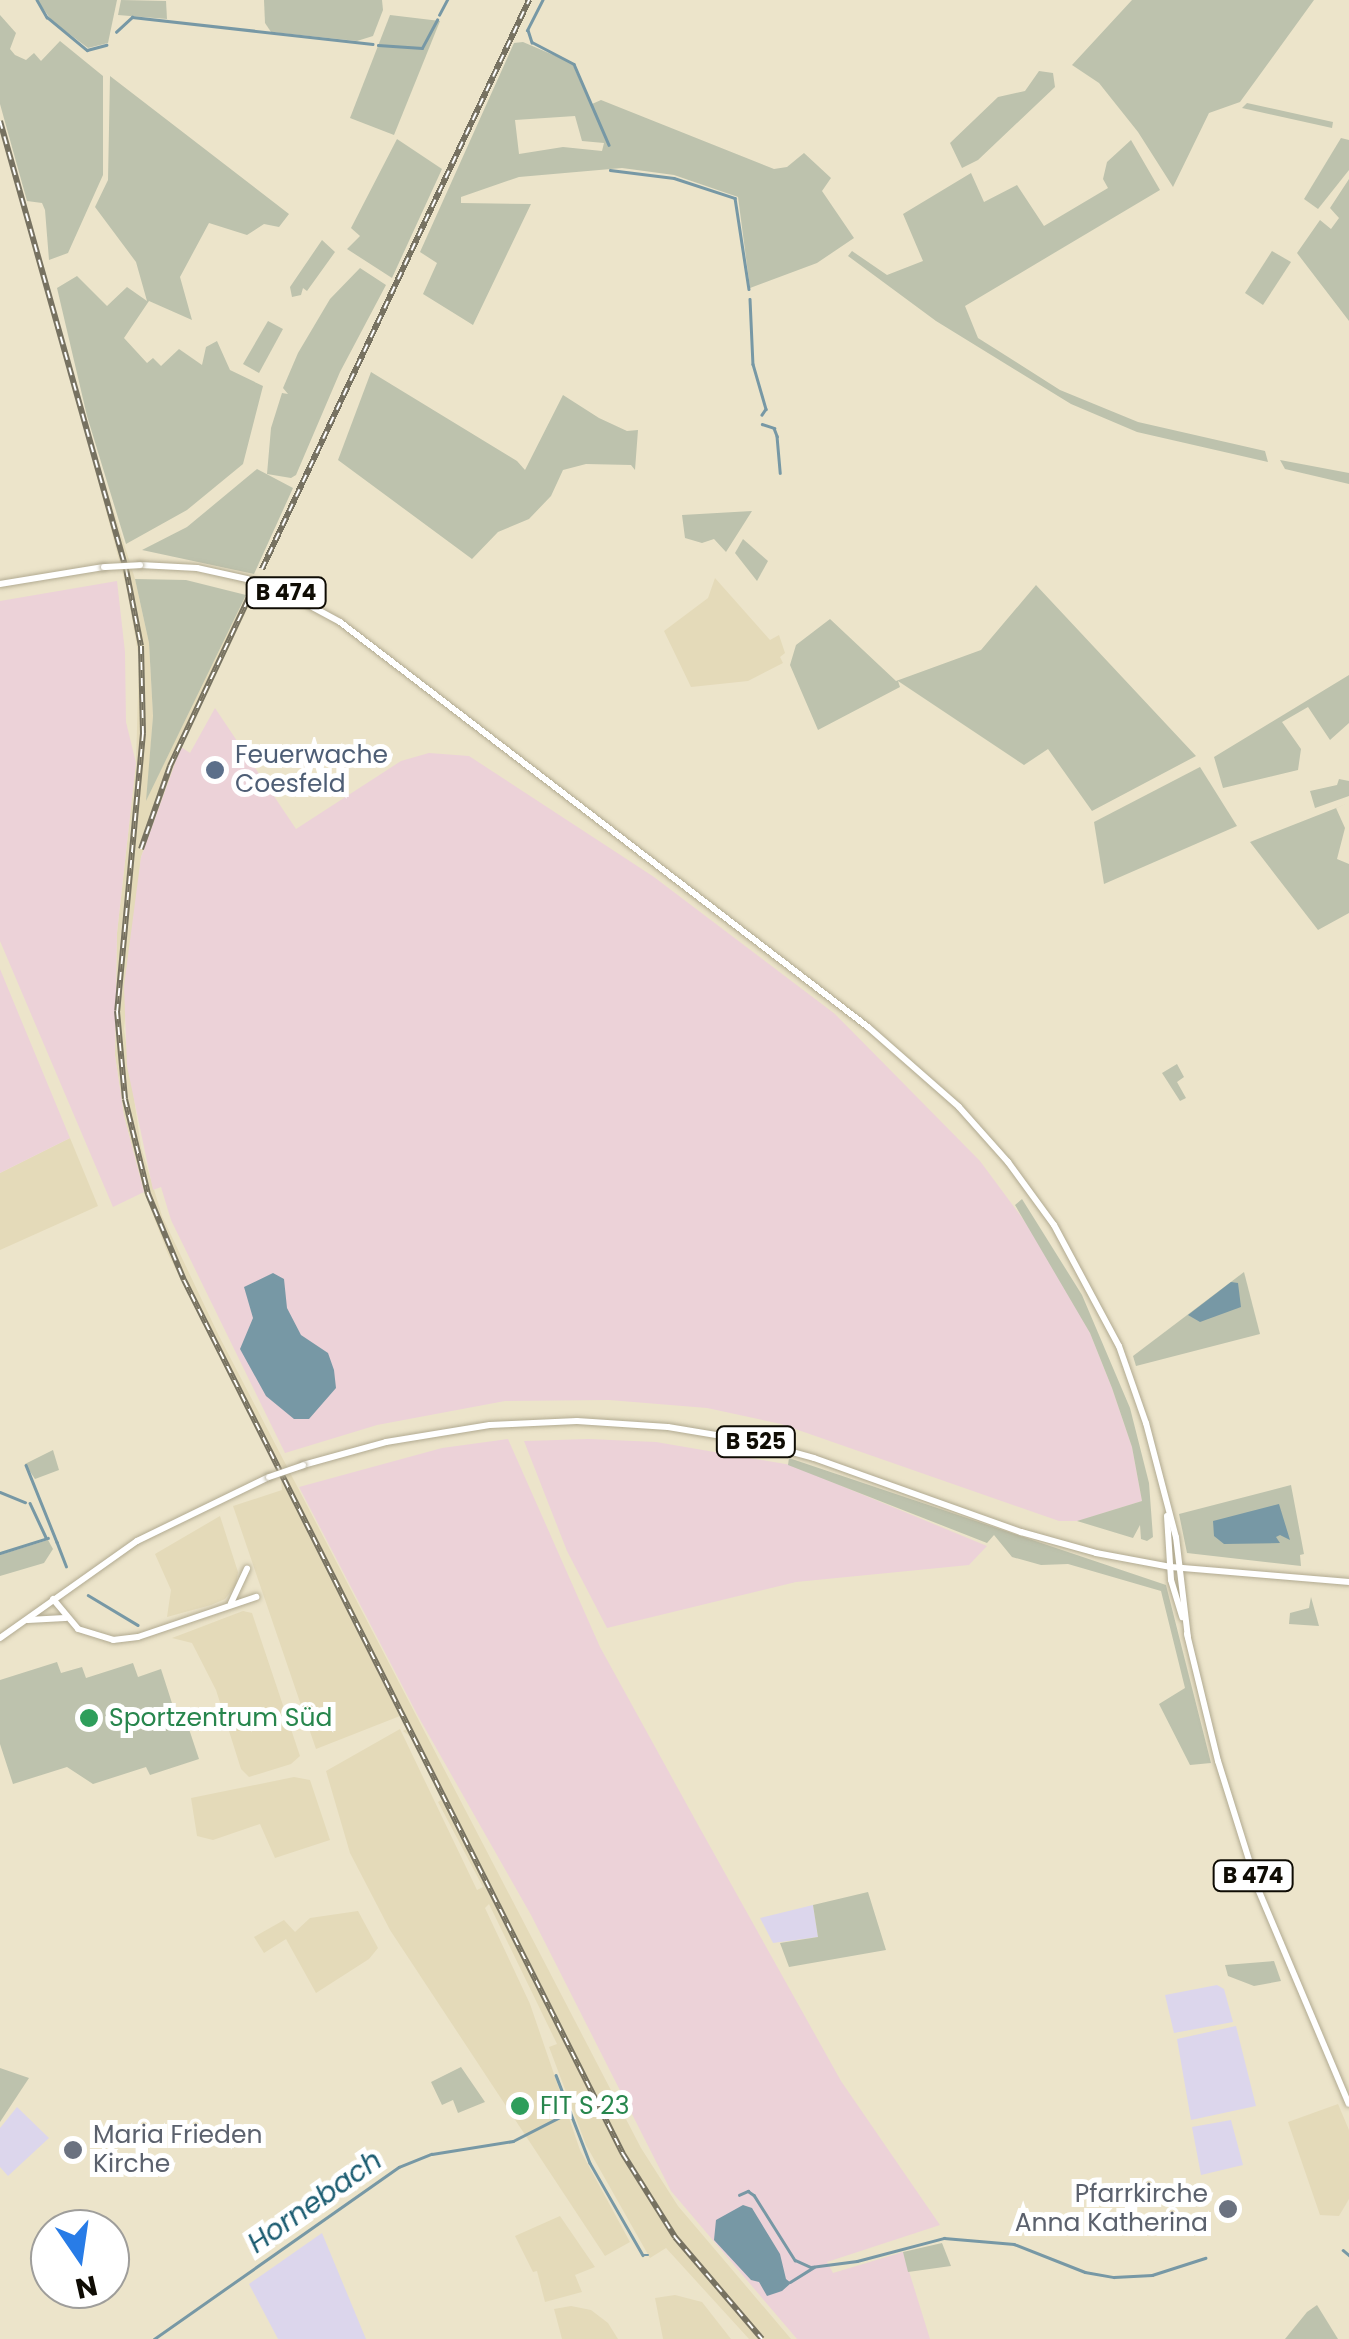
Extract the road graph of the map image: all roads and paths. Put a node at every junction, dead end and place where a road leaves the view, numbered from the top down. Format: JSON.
{"nodes":[{"id":1,"x":0,"y":584,"type":"edge"},
{"id":2,"x":1175,"y":1568,"type":"junction"},
{"id":3,"x":247,"y":1569,"type":"dead end"},
{"id":4,"x":1349,"y":1582,"type":"edge"},
{"id":5,"x":256,"y":1598,"type":"dead end"},
{"id":6,"x":53,"y":1599,"type":"junction"},
{"id":7,"x":226,"y":1607,"type":"junction"},
{"id":8,"x":66,"y":1618,"type":"junction"},
{"id":9,"x":22,"y":1622,"type":"junction"},
{"id":10,"x":0,"y":1638,"type":"edge"},
{"id":11,"x":1349,"y":2104,"type":"edge"}],
"edges":[{"from":1,"to":2,"type":"main road","number":"B 474","bridge":true},
{"from":2,"to":4,"type":"main road","number":"B 525"},
{"from":2,"to":6,"type":"main road","number":"B 525","bridge":true},
{"from":2,"to":11,"type":"main road","number":"B 474"},
{"from":3,"to":7,"type":"main road"},
{"from":5,"to":7,"type":"main road"},
{"from":6,"to":8,"type":"main road"},
{"from":6,"to":9,"type":"main road","number":"B 525"},
{"from":7,"to":8,"type":"main road"},
{"from":8,"to":9,"type":"main road"},
{"from":9,"to":10,"type":"main road","number":"B 525"}]}
